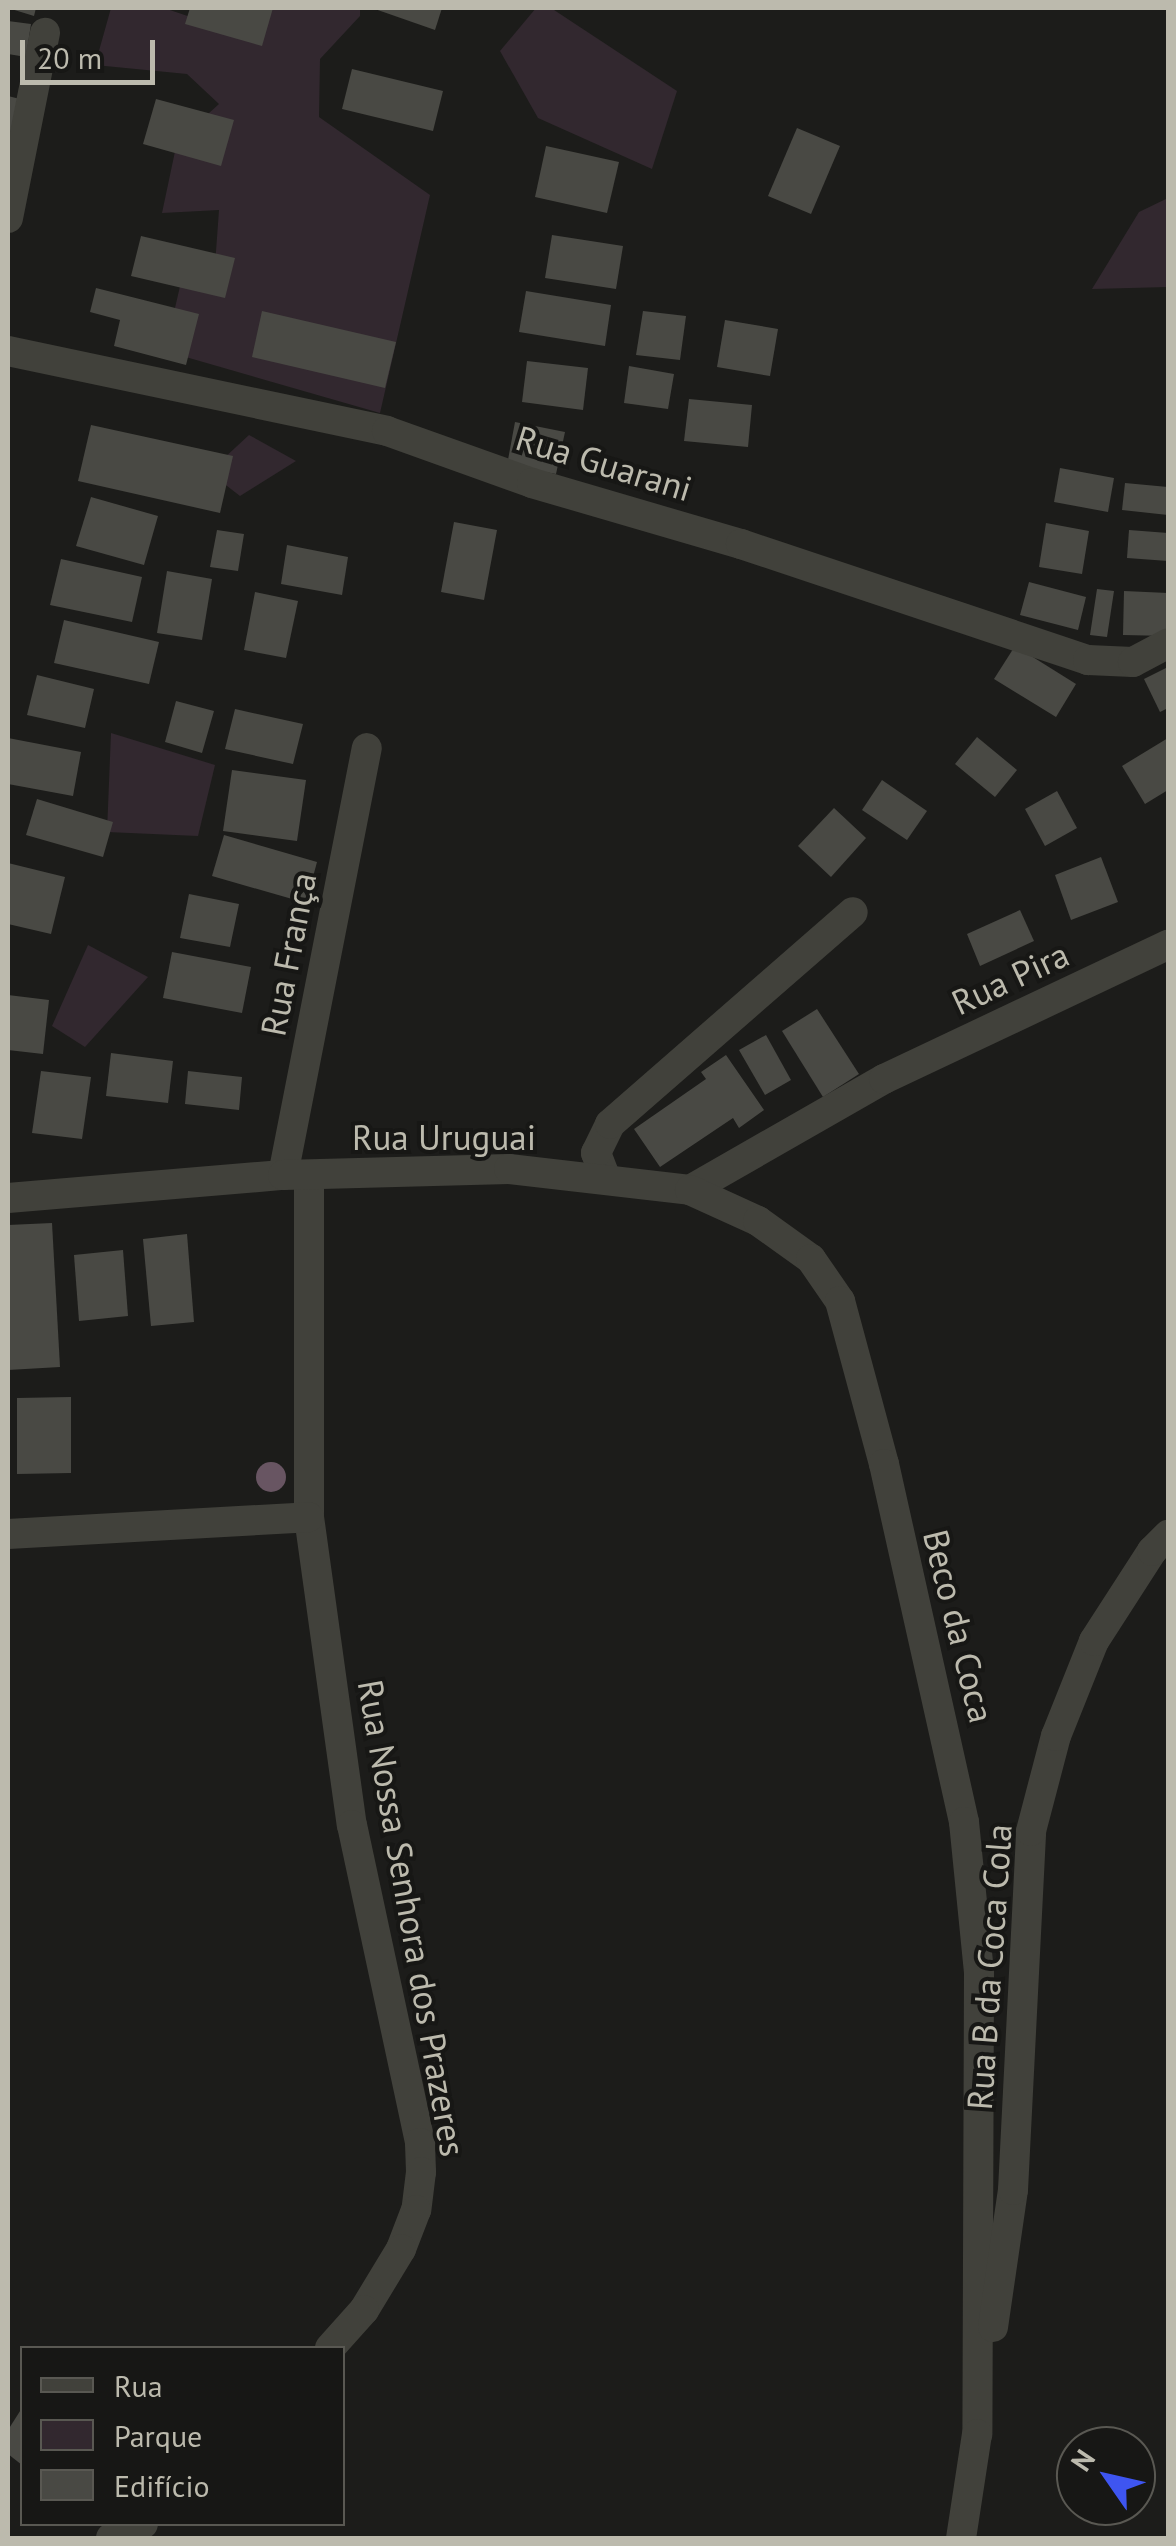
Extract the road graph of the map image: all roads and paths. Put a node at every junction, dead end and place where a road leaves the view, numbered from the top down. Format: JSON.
{"nodes":[{"id":1,"x":44,"y":32,"type":"dead end"},
{"id":2,"x":8,"y":218,"type":"edge"},
{"id":3,"x":8,"y":351,"type":"edge"},
{"id":4,"x":1168,"y":643,"type":"edge"},
{"id":5,"x":367,"y":748,"type":"dead end"},
{"id":6,"x":853,"y":912,"type":"dead end"},
{"id":7,"x":1168,"y":945,"type":"edge"},
{"id":8,"x":296,"y":1176,"type":"junction"},
{"id":9,"x":606,"y":1179,"type":"junction"},
{"id":10,"x":690,"y":1190,"type":"junction"},
{"id":11,"x":8,"y":1198,"type":"edge"},
{"id":12,"x":840,"y":1301,"type":"joint"},
{"id":13,"x":309,"y":1517,"type":"junction"},
{"id":14,"x":8,"y":1534,"type":"edge"},
{"id":15,"x":1168,"y":1535,"type":"edge"},
{"id":16,"x":979,"y":1973,"type":"joint"},
{"id":17,"x":332,"y":2346,"type":"edge"},
{"id":18,"x":977,"y":2434,"type":"junction"},
{"id":19,"x":138,"y":2526,"type":"edge"},
{"id":20,"x":111,"y":2538,"type":"edge"},
{"id":21,"x":961,"y":2538,"type":"edge"}],
"edges":[{"from":1,"to":2,"type":"street"},
{"from":3,"to":4,"type":"street","name":"Rua Guarani"},
{"from":5,"to":8,"type":"street","name":"Rua França"},
{"from":6,"to":9,"type":"street"},
{"from":7,"to":10,"type":"street","name":"Rua Pira"},
{"from":8,"to":9,"type":"street","name":"Rua Uruguai"},
{"from":8,"to":11,"type":"street","name":"Rua Uruguai"},
{"from":8,"to":13,"type":"street","name":"Rua Nossa Senhora dos Prazeres"},
{"from":9,"to":10,"type":"street","name":"Rua Uruguai"},
{"from":10,"to":12,"type":"street","name":"Rua Uruguai"},
{"from":12,"to":16,"type":"street","name":"Beco da Coca"},
{"from":13,"to":14,"type":"street"},
{"from":13,"to":17,"type":"street","name":"Rua Nossa Senhora dos Prazeres"},
{"from":15,"to":18,"type":"street","name":"Rua B da Coca Cola"},
{"from":16,"to":18,"type":"street","name":"Rua B da Coca Cola"},
{"from":18,"to":21,"type":"street","name":"Rua B da Coca Cola"},
{"from":19,"to":20,"type":"street"}]}
